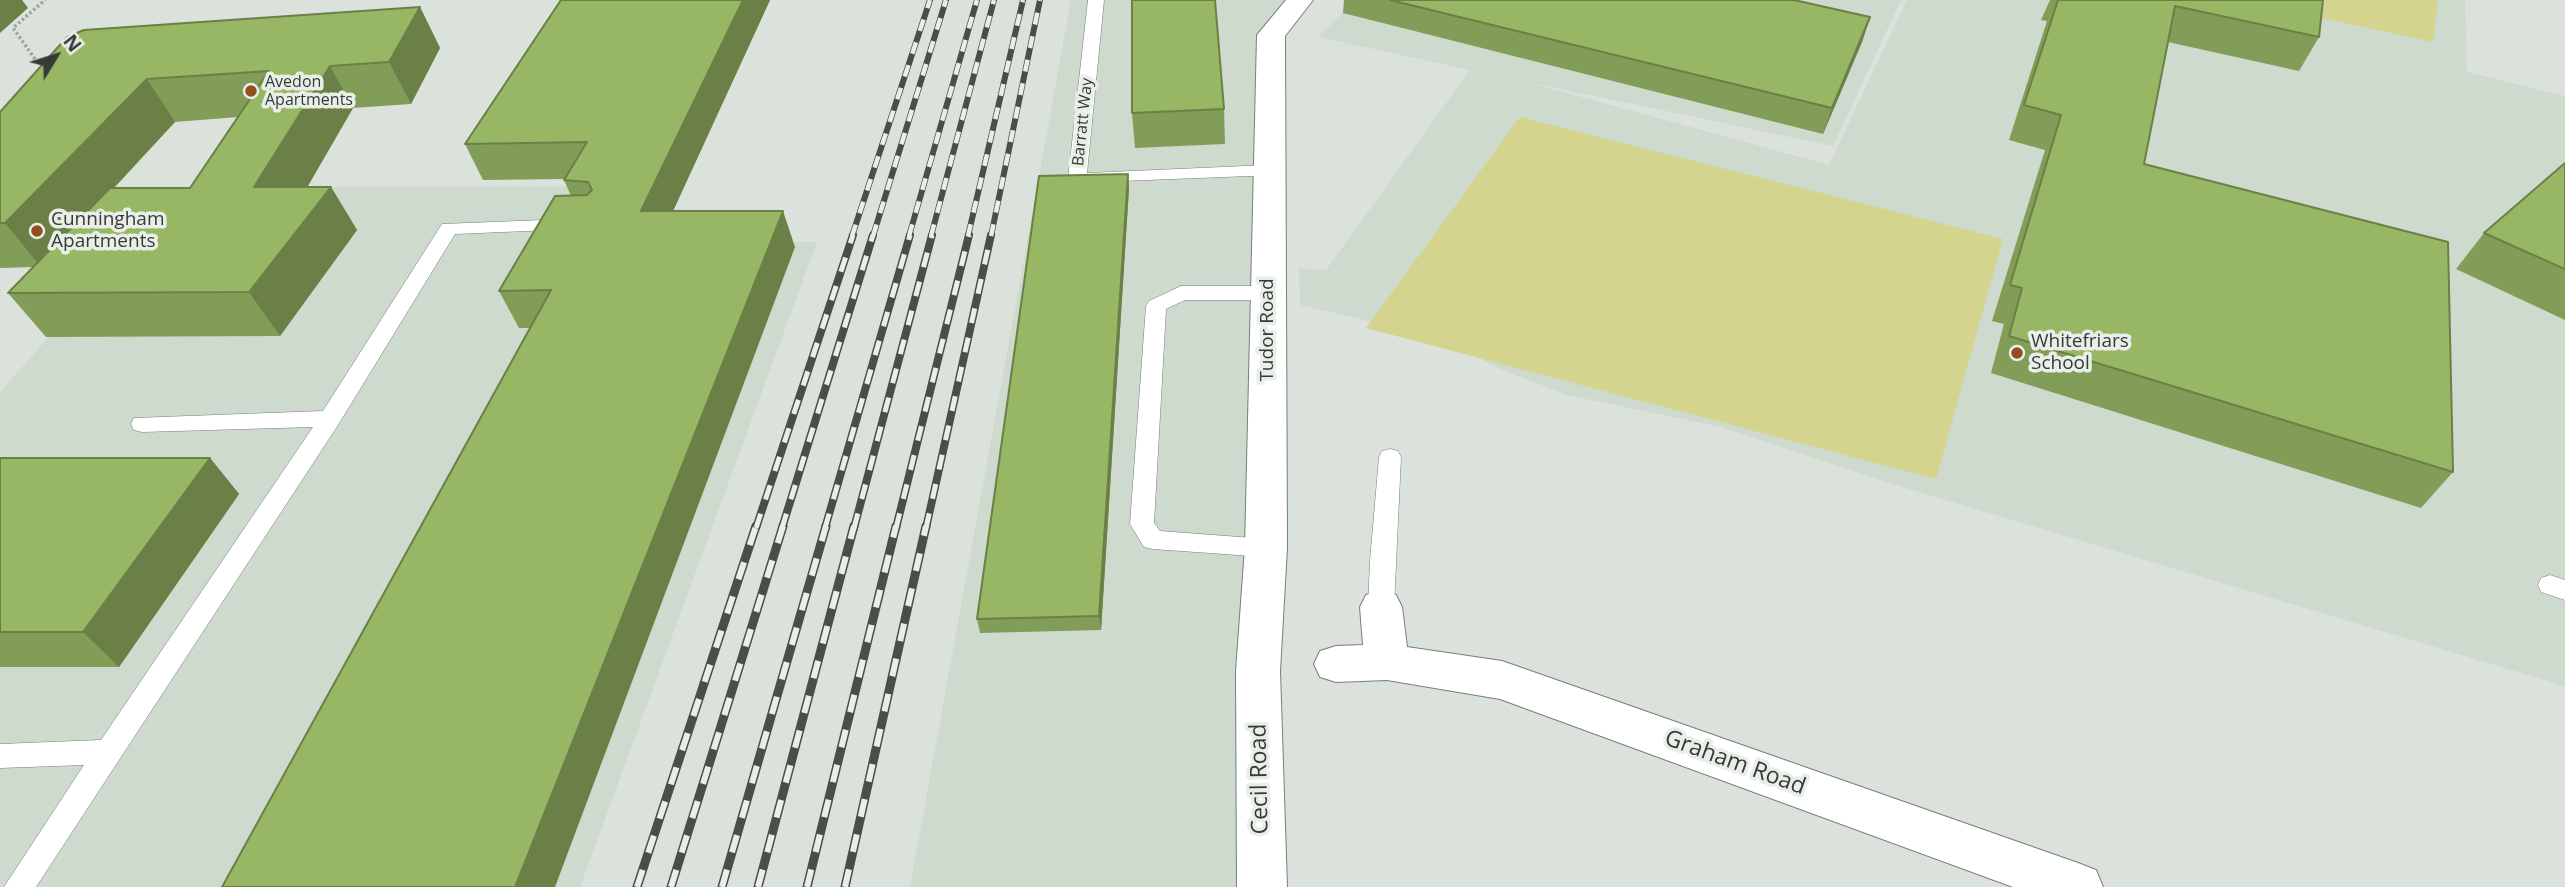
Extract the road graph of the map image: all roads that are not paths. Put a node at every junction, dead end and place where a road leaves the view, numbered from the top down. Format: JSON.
{"nodes":[{"id":1,"x":1096,"y":0,"type":"edge"},
{"id":2,"x":1300,"y":0,"type":"edge"},
{"id":3,"x":1268,"y":171,"type":"junction"},
{"id":4,"x":596,"y":225,"type":"edge"},
{"id":5,"x":1268,"y":293,"type":"junction"},
{"id":6,"x":330,"y":419,"type":"junction"},
{"id":7,"x":142,"y":424,"type":"dead end"},
{"id":8,"x":1390,"y":457,"type":"dead end"},
{"id":9,"x":1266,"y":548,"type":"junction"},
{"id":10,"x":1381,"y":607,"type":"joint"},
{"id":11,"x":1387,"y":662,"type":"junction"},
{"id":12,"x":1336,"y":664,"type":"dead end"},
{"id":13,"x":1258,"y":671,"type":"joint"},
{"id":14,"x":107,"y":752,"type":"junction"},
{"id":15,"x":0,"y":756,"type":"edge"},
{"id":16,"x":19,"y":887,"type":"edge"},
{"id":17,"x":1262,"y":887,"type":"edge"},
{"id":18,"x":2078,"y":887,"type":"edge"}],
"edges":[{"from":1,"to":3,"type":"lane","name":"Barratt Way"},
{"from":2,"to":3,"type":"street","name":"Tudor Road"},
{"from":3,"to":5,"type":"street","name":"Tudor Road"},
{"from":4,"to":6,"type":"lane"},
{"from":5,"to":9,"type":"street","name":"Tudor Road"},
{"from":5,"to":9,"type":"lane"},
{"from":6,"to":7,"type":"lane"},
{"from":6,"to":14,"type":"lane"},
{"from":8,"to":10,"type":"lane"},
{"from":9,"to":13,"type":"street","name":"Tudor Road"},
{"from":10,"to":11,"type":"street"},
{"from":11,"to":12,"type":"street","name":"Graham Road"},
{"from":11,"to":18,"type":"street","name":"Graham Road"},
{"from":13,"to":17,"type":"street","name":"Cecil Road"},
{"from":14,"to":15,"type":"lane"},
{"from":14,"to":16,"type":"lane"}]}
